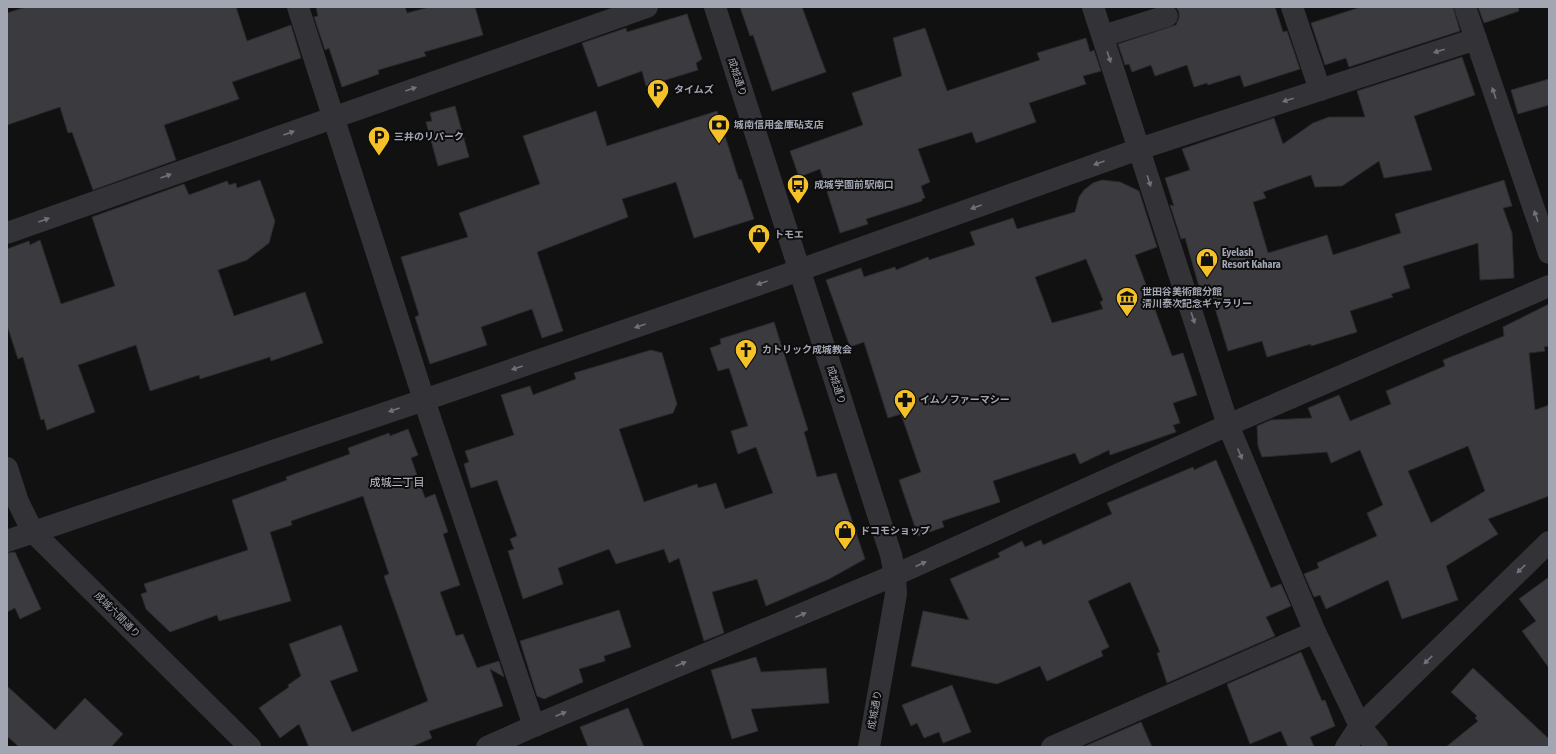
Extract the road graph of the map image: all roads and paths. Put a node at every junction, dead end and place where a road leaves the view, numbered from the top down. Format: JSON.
{"nodes":[{"id":1,"x":298,"y":7,"type":"edge"},
{"id":2,"x":647,"y":7,"type":"edge"},
{"id":3,"x":715,"y":7,"type":"edge"},
{"id":4,"x":1093,"y":7,"type":"edge"},
{"id":5,"x":1292,"y":7,"type":"edge"},
{"id":6,"x":1465,"y":7,"type":"edge"},
{"id":7,"x":1167,"y":16,"type":"dead end"},
{"id":8,"x":1103,"y":36,"type":"junction"},
{"id":9,"x":1476,"y":39,"type":"junction"},
{"id":10,"x":1320,"y":90,"type":"junction"},
{"id":11,"x":334,"y":117,"type":"junction"},
{"id":12,"x":1139,"y":149,"type":"junction"},
{"id":13,"x":7,"y":233,"type":"edge"},
{"id":14,"x":1549,"y":253,"type":"edge"},
{"id":15,"x":799,"y":270,"type":"junction"},
{"id":16,"x":1549,"y":286,"type":"edge"},
{"id":17,"x":424,"y":400,"type":"junction"},
{"id":18,"x":1228,"y":425,"type":"junction"},
{"id":19,"x":7,"y":468,"type":"edge"},
{"id":20,"x":33,"y":532,"type":"junction"},
{"id":21,"x":7,"y":541,"type":"edge"},
{"id":22,"x":1549,"y":542,"type":"edge"},
{"id":23,"x":896,"y":576,"type":"junction"},
{"id":24,"x":1316,"y":632,"type":"junction"},
{"id":25,"x":534,"y":726,"type":"junction"},
{"id":26,"x":1360,"y":726,"type":"junction"},
{"id":27,"x":250,"y":747,"type":"edge"},
{"id":28,"x":487,"y":747,"type":"edge"},
{"id":29,"x":869,"y":747,"type":"edge"},
{"id":30,"x":1052,"y":747,"type":"edge"},
{"id":31,"x":1346,"y":747,"type":"edge"},
{"id":32,"x":1377,"y":747,"type":"edge"}],
"edges":[{"from":1,"to":11,"type":"street"},
{"from":11,"to":2,"type":"street","one_way":true},
{"from":3,"to":15,"type":"street","name":"成城通り"},
{"from":4,"to":8,"type":"street"},
{"from":5,"to":10,"type":"street"},
{"from":6,"to":9,"type":"street"},
{"from":7,"to":8,"type":"street"},
{"from":8,"to":12,"type":"street","one_way":true},
{"from":9,"to":10,"type":"street","one_way":true},
{"from":14,"to":9,"type":"street","one_way":true},
{"from":10,"to":12,"type":"street","one_way":true},
{"from":13,"to":11,"type":"street","one_way":true},
{"from":11,"to":17,"type":"street"},
{"from":12,"to":15,"type":"street","one_way":true},
{"from":12,"to":18,"type":"street","one_way":true},
{"from":15,"to":17,"type":"street","one_way":true},
{"from":15,"to":23,"type":"street","name":"成城通り"},
{"from":16,"to":18,"type":"street"},
{"from":17,"to":20,"type":"street","one_way":true},
{"from":17,"to":25,"type":"street"},
{"from":23,"to":18,"type":"street","one_way":true},
{"from":18,"to":24,"type":"street","one_way":true},
{"from":19,"to":20,"type":"street","name":"成城六間通り"},
{"from":20,"to":21,"type":"street"},
{"from":20,"to":27,"type":"street","name":"成城六間通り"},
{"from":22,"to":26,"type":"street","one_way":true},
{"from":25,"to":23,"type":"street","one_way":true},
{"from":23,"to":29,"type":"street","name":"成城通り"},
{"from":24,"to":26,"type":"street"},
{"from":24,"to":30,"type":"street"},
{"from":25,"to":28,"type":"street"},
{"from":26,"to":31,"type":"street"},
{"from":26,"to":32,"type":"street"}]}
